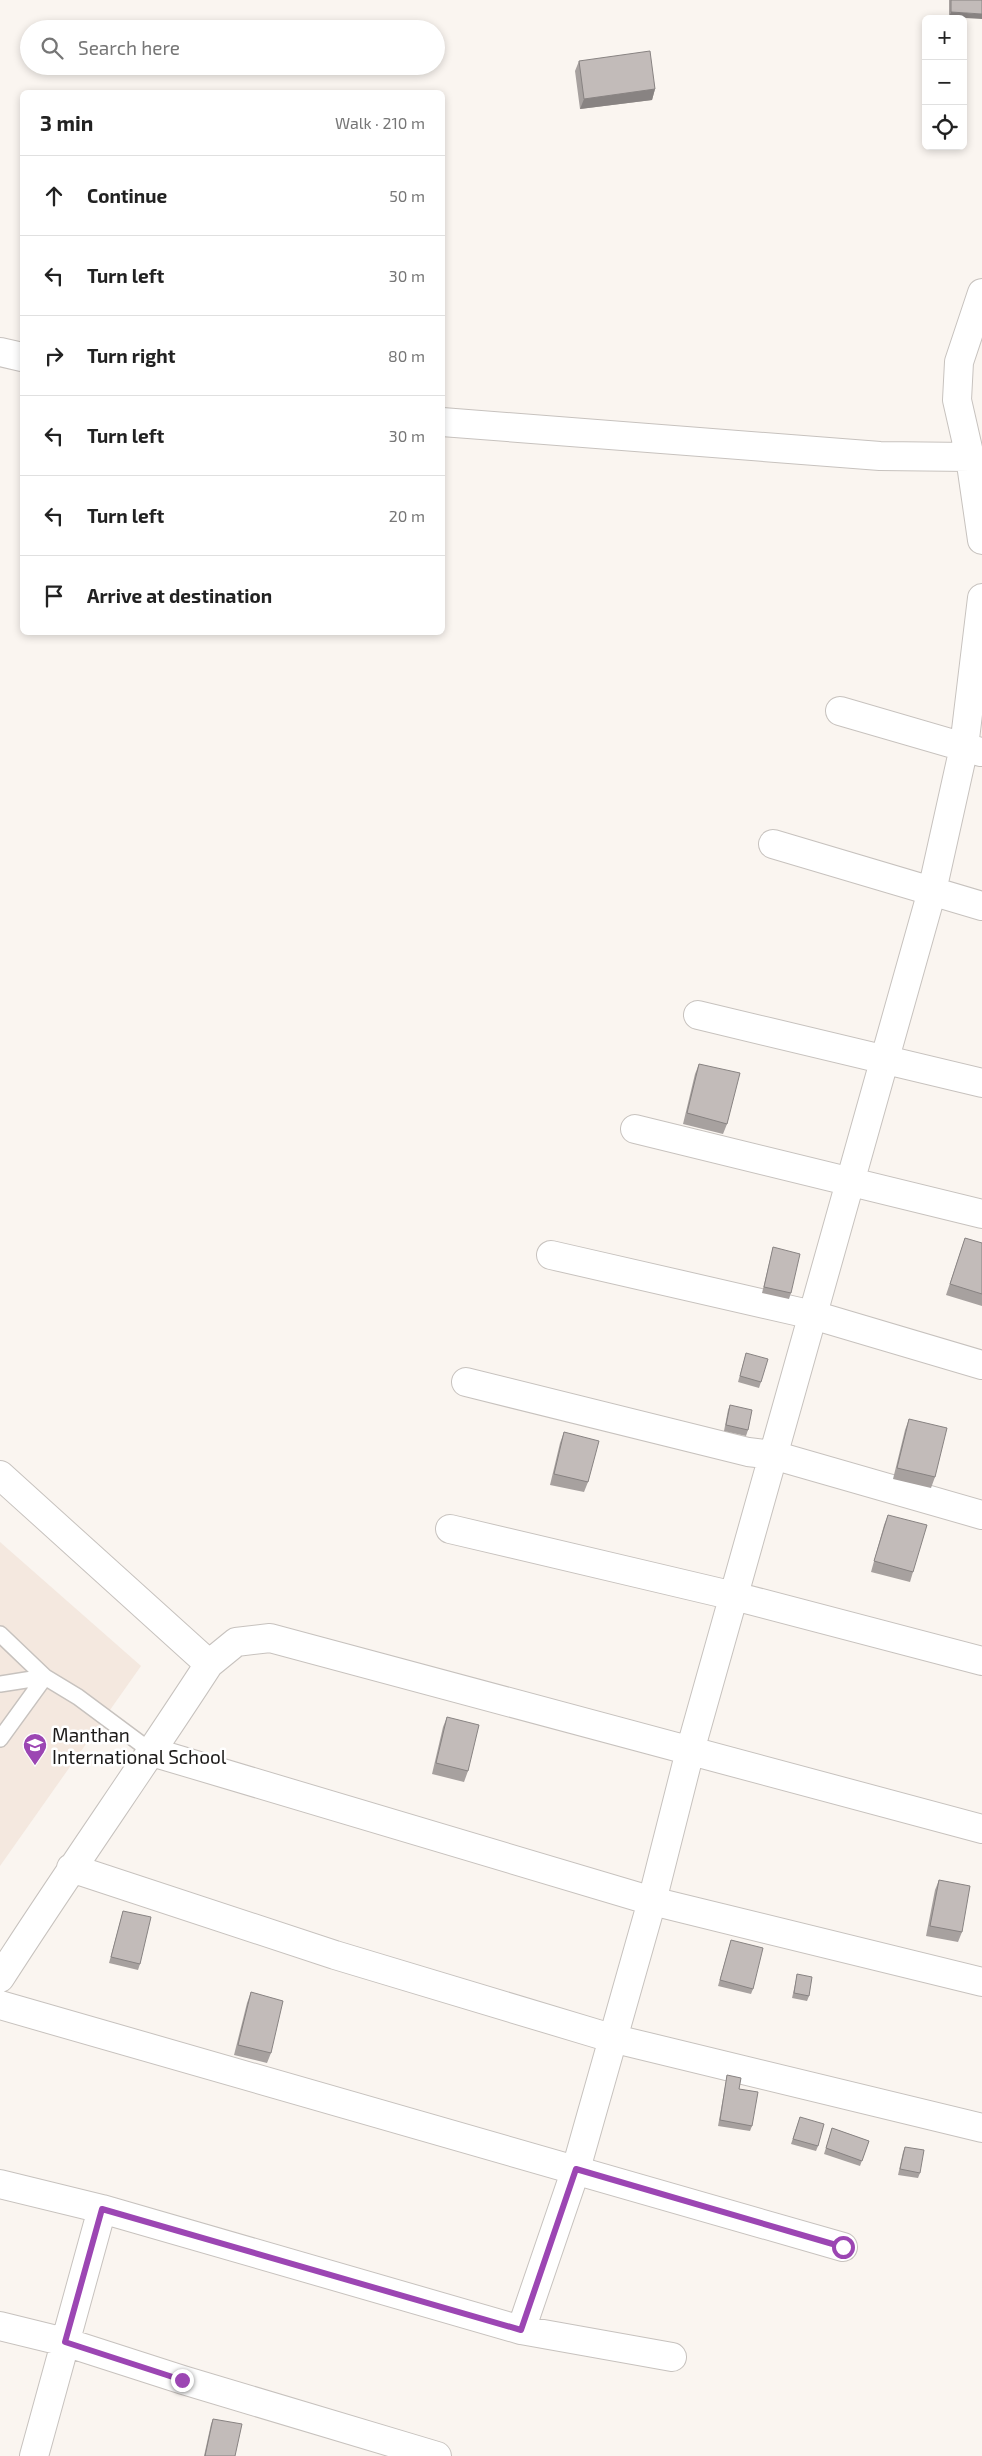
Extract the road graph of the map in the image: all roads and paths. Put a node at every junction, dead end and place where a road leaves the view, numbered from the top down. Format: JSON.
{"nodes":[{"id":1,"x":982,"y":293,"type":"edge"},
{"id":2,"x":0,"y":352,"type":"edge"},
{"id":3,"x":20,"y":357,"type":"edge"},
{"id":4,"x":445,"y":422,"type":"edge"},
{"id":5,"x":976,"y":459,"type":"edge"},
{"id":6,"x":982,"y":540,"type":"edge"},
{"id":7,"x":982,"y":598,"type":"edge"},
{"id":8,"x":840,"y":711,"type":"dead end"},
{"id":9,"x":973,"y":750,"type":"edge"},
{"id":10,"x":773,"y":844,"type":"dead end"},
{"id":11,"x":932,"y":891,"type":"junction"},
{"id":12,"x":982,"y":906,"type":"edge"},
{"id":13,"x":698,"y":1015,"type":"dead end"},
{"id":14,"x":884,"y":1059,"type":"junction"},
{"id":15,"x":982,"y":1083,"type":"edge"},
{"id":16,"x":635,"y":1128,"type":"dead end"},
{"id":17,"x":850,"y":1180,"type":"junction"},
{"id":18,"x":982,"y":1214,"type":"edge"},
{"id":19,"x":551,"y":1255,"type":"dead end"},
{"id":20,"x":813,"y":1315,"type":"junction"},
{"id":21,"x":982,"y":1365,"type":"edge"},
{"id":22,"x":466,"y":1382,"type":"dead end"},
{"id":23,"x":773,"y":1455,"type":"junction"},
{"id":24,"x":0,"y":1475,"type":"edge"},
{"id":25,"x":982,"y":1515,"type":"edge"},
{"id":26,"x":450,"y":1529,"type":"dead end"},
{"id":27,"x":734,"y":1596,"type":"junction"},
{"id":28,"x":0,"y":1634,"type":"edge"},
{"id":29,"x":982,"y":1661,"type":"edge"},
{"id":30,"x":210,"y":1664,"type":"junction"},
{"id":31,"x":45,"y":1677,"type":"junction"},
{"id":32,"x":0,"y":1684,"type":"edge"},
{"id":33,"x":0,"y":1739,"type":"edge"},
{"id":34,"x":690,"y":1751,"type":"junction"},
{"id":35,"x":152,"y":1752,"type":"junction"},
{"id":36,"x":982,"y":1829,"type":"edge"},
{"id":37,"x":71,"y":1868,"type":"junction"},
{"id":38,"x":652,"y":1901,"type":"junction"},
{"id":39,"x":0,"y":1978,"type":"edge"},
{"id":40,"x":982,"y":1982,"type":"edge"},
{"id":41,"x":0,"y":2005,"type":"edge"},
{"id":42,"x":611,"y":2038,"type":"junction"},
{"id":43,"x":982,"y":2128,"type":"edge"},
{"id":44,"x":576,"y":2169,"type":"junction"},
{"id":45,"x":0,"y":2184,"type":"edge"},
{"id":46,"x":102,"y":2209,"type":"junction"},
{"id":47,"x":843,"y":2247,"type":"dead end"},
{"id":48,"x":0,"y":2326,"type":"edge"},
{"id":49,"x":521,"y":2330,"type":"junction"},
{"id":50,"x":65,"y":2342,"type":"junction"},
{"id":51,"x":672,"y":2357,"type":"dead end"},
{"id":52,"x":34,"y":2456,"type":"edge"},
{"id":53,"x":437,"y":2456,"type":"edge"}],
"edges":[{"from":1,"to":5,"type":"street"},
{"from":2,"to":3,"type":"street"},
{"from":4,"to":5,"type":"street"},
{"from":5,"to":6,"type":"street"},
{"from":7,"to":9,"type":"street"},
{"from":8,"to":9,"type":"street"},
{"from":9,"to":11,"type":"street"},
{"from":10,"to":11,"type":"street"},
{"from":11,"to":12,"type":"street"},
{"from":11,"to":14,"type":"street"},
{"from":13,"to":14,"type":"street"},
{"from":14,"to":15,"type":"street"},
{"from":14,"to":17,"type":"street"},
{"from":16,"to":17,"type":"street"},
{"from":17,"to":18,"type":"street"},
{"from":17,"to":20,"type":"street"},
{"from":19,"to":20,"type":"street"},
{"from":20,"to":21,"type":"street"},
{"from":20,"to":23,"type":"street"},
{"from":22,"to":23,"type":"street"},
{"from":23,"to":25,"type":"street"},
{"from":23,"to":27,"type":"street"},
{"from":24,"to":30,"type":"street"},
{"from":26,"to":27,"type":"street"},
{"from":27,"to":29,"type":"street"},
{"from":27,"to":34,"type":"street"},
{"from":28,"to":31,"type":"lane"},
{"from":30,"to":34,"type":"street"},
{"from":30,"to":35,"type":"street"},
{"from":31,"to":32,"type":"lane"},
{"from":31,"to":33,"type":"lane"},
{"from":31,"to":35,"type":"lane"},
{"from":34,"to":36,"type":"street"},
{"from":34,"to":38,"type":"street"},
{"from":35,"to":37,"type":"street"},
{"from":35,"to":38,"type":"street"},
{"from":37,"to":39,"type":"street"},
{"from":37,"to":42,"type":"street"},
{"from":38,"to":40,"type":"street"},
{"from":38,"to":42,"type":"street"},
{"from":41,"to":44,"type":"street"},
{"from":42,"to":43,"type":"street"},
{"from":42,"to":44,"type":"street"},
{"from":44,"to":47,"type":"street"},
{"from":44,"to":49,"type":"street"},
{"from":45,"to":46,"type":"street"},
{"from":46,"to":49,"type":"street"},
{"from":46,"to":50,"type":"street"},
{"from":48,"to":50,"type":"street"},
{"from":49,"to":51,"type":"street"},
{"from":50,"to":52,"type":"street"},
{"from":50,"to":53,"type":"street"}]}
